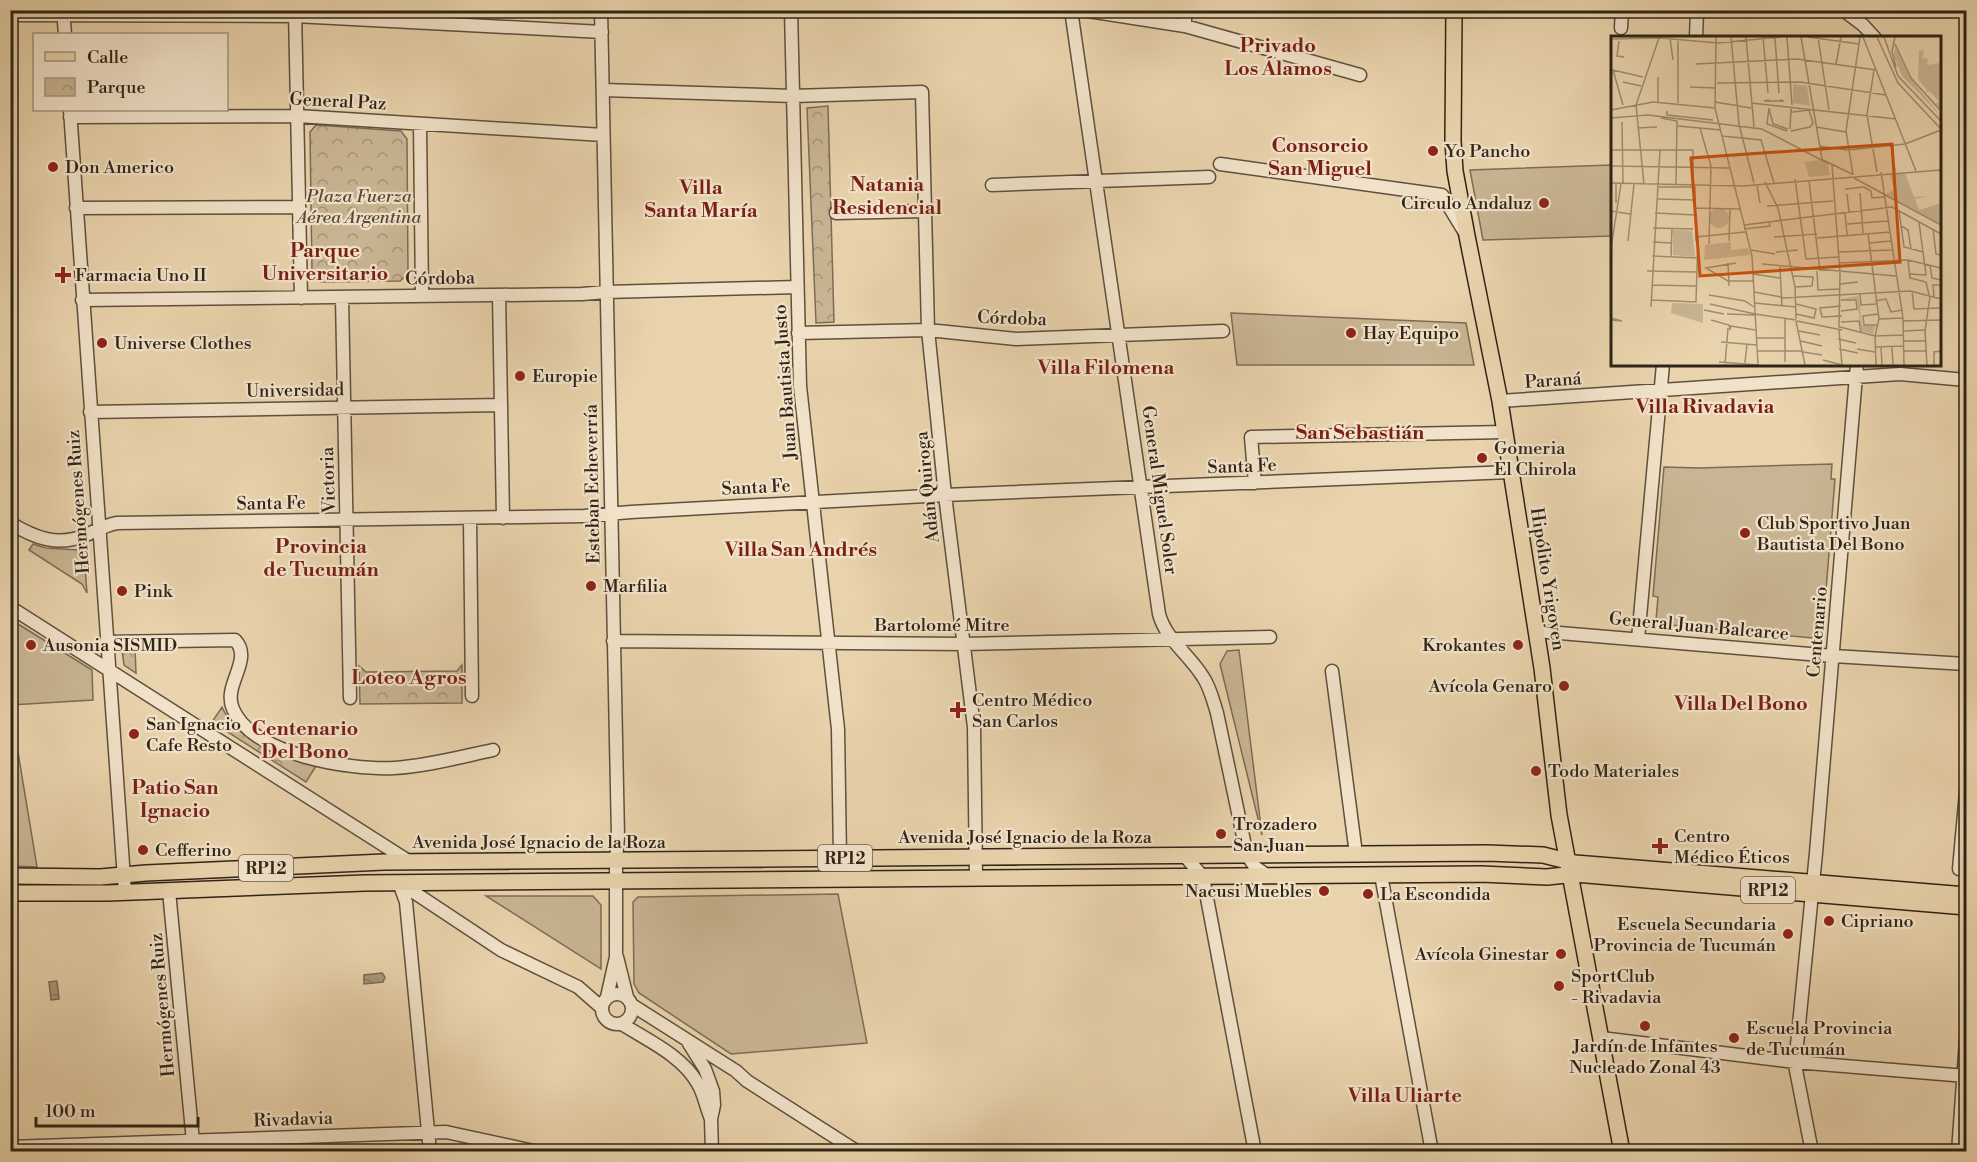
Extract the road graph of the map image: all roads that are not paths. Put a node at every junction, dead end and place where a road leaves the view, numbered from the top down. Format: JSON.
{"nodes":[{"id":1,"x":601,"y":10,"type":"edge"},
{"id":2,"x":790,"y":10,"type":"edge"},
{"id":3,"x":1071,"y":10,"type":"edge"},
{"id":4,"x":1082,"y":10,"type":"edge"},
{"id":5,"x":1185,"y":10,"type":"edge"},
{"id":6,"x":1454,"y":10,"type":"edge"},
{"id":7,"x":1622,"y":10,"type":"edge"},
{"id":8,"x":1697,"y":10,"type":"edge"},
{"id":9,"x":1843,"y":10,"type":"edge"},
{"id":10,"x":63,"y":13,"type":"edge"},
{"id":11,"x":142,"y":13,"type":"edge"},
{"id":12,"x":216,"y":13,"type":"edge"},
{"id":13,"x":295,"y":14,"type":"edge"},
{"id":14,"x":10,"y":15,"type":"edge"},
{"id":15,"x":1185,"y":26,"type":"junction"},
{"id":16,"x":1621,"y":28,"type":"dead end"},
{"id":17,"x":602,"y":32,"type":"junction"},
{"id":18,"x":65,"y":33,"type":"edge"},
{"id":19,"x":1696,"y":36,"type":"edge"},
{"id":20,"x":1873,"y":36,"type":"edge"},
{"id":21,"x":1360,"y":75,"type":"dead end"},
{"id":22,"x":603,"y":90,"type":"junction"},
{"id":23,"x":793,"y":96,"type":"junction"},
{"id":24,"x":70,"y":113,"type":"edge"},
{"id":25,"x":297,"y":116,"type":"junction"},
{"id":26,"x":420,"y":124,"type":"junction"},
{"id":27,"x":603,"y":135,"type":"junction"},
{"id":28,"x":1220,"y":164,"type":"dead end"},
{"id":29,"x":1209,"y":177,"type":"dead end"},
{"id":30,"x":1095,"y":181,"type":"junction"},
{"id":31,"x":992,"y":185,"type":"dead end"},
{"id":32,"x":299,"y":207,"type":"junction"},
{"id":33,"x":76,"y":208,"type":"junction"},
{"id":34,"x":924,"y":211,"type":"junction"},
{"id":35,"x":836,"y":213,"type":"dead end"},
{"id":36,"x":1467,"y":236,"type":"junction"},
{"id":37,"x":797,"y":287,"type":"junction"},
{"id":38,"x":606,"y":292,"type":"junction"},
{"id":39,"x":499,"y":295,"type":"junction"},
{"id":40,"x":422,"y":296,"type":"junction"},
{"id":41,"x":342,"y":297,"type":"junction"},
{"id":42,"x":301,"y":298,"type":"junction"},
{"id":43,"x":82,"y":300,"type":"junction"},
{"id":44,"x":928,"y":330,"type":"junction"},
{"id":45,"x":1223,"y":330,"type":"dead end"},
{"id":46,"x":798,"y":333,"type":"junction"},
{"id":47,"x":1118,"y":335,"type":"junction"},
{"id":48,"x":1663,"y":366,"type":"edge"},
{"id":49,"x":1857,"y":371,"type":"edge"},
{"id":50,"x":1966,"y":380,"type":"edge"},
{"id":51,"x":1660,"y":390,"type":"junction"},
{"id":52,"x":1500,"y":401,"type":"junction"},
{"id":53,"x":501,"y":405,"type":"junction"},
{"id":54,"x":344,"y":408,"type":"junction"},
{"id":55,"x":90,"y":412,"type":"junction"},
{"id":56,"x":1505,"y":432,"type":"junction"},
{"id":57,"x":1511,"y":471,"type":"junction"},
{"id":58,"x":1256,"y":483,"type":"junction"},
{"id":59,"x":1142,"y":488,"type":"junction"},
{"id":60,"x":945,"y":495,"type":"junction"},
{"id":61,"x":813,"y":502,"type":"junction"},
{"id":62,"x":610,"y":514,"type":"junction"},
{"id":63,"x":470,"y":518,"type":"junction"},
{"id":64,"x":503,"y":518,"type":"junction"},
{"id":65,"x":347,"y":520,"type":"junction"},
{"id":66,"x":10,"y":523,"type":"edge"},
{"id":67,"x":98,"y":529,"type":"junction"},
{"id":68,"x":10,"y":607,"type":"edge"},
{"id":69,"x":1536,"y":631,"type":"junction"},
{"id":70,"x":1270,"y":637,"type":"dead end"},
{"id":71,"x":1638,"y":639,"type":"junction"},
{"id":72,"x":1172,"y":640,"type":"junction"},
{"id":73,"x":613,"y":641,"type":"junction"},
{"id":74,"x":106,"y":642,"type":"junction"},
{"id":75,"x":829,"y":643,"type":"junction"},
{"id":76,"x":964,"y":644,"type":"junction"},
{"id":77,"x":1833,"y":656,"type":"junction"},
{"id":78,"x":1966,"y":664,"type":"edge"},
{"id":79,"x":108,"y":669,"type":"junction"},
{"id":80,"x":1332,"y":671,"type":"dead end"},
{"id":81,"x":472,"y":696,"type":"dead end"},
{"id":82,"x":350,"y":698,"type":"dead end"},
{"id":83,"x":493,"y":750,"type":"dead end"},
{"id":84,"x":1966,"y":792,"type":"edge"},
{"id":85,"x":1356,"y":854,"type":"junction"},
{"id":86,"x":1184,"y":855,"type":"junction"},
{"id":87,"x":1247,"y":855,"type":"junction"},
{"id":88,"x":975,"y":857,"type":"junction"},
{"id":89,"x":840,"y":858,"type":"junction"},
{"id":90,"x":616,"y":860,"type":"junction"},
{"id":91,"x":410,"y":862,"type":"junction"},
{"id":92,"x":1569,"y":868,"type":"junction"},
{"id":93,"x":1963,"y":870,"type":"edge"},
{"id":94,"x":123,"y":875,"type":"junction"},
{"id":95,"x":1381,"y":875,"type":"junction"},
{"id":96,"x":10,"y":876,"type":"edge"},
{"id":97,"x":1269,"y":876,"type":"junction"},
{"id":98,"x":1203,"y":877,"type":"junction"},
{"id":99,"x":976,"y":878,"type":"junction"},
{"id":100,"x":616,"y":881,"type":"junction"},
{"id":101,"x":399,"y":883,"type":"junction"},
{"id":102,"x":1812,"y":888,"type":"junction"},
{"id":103,"x":169,"y":891,"type":"junction"},
{"id":104,"x":10,"y":893,"type":"edge"},
{"id":105,"x":125,"y":893,"type":"junction"},
{"id":106,"x":1966,"y":895,"type":"edge"},
{"id":107,"x":1966,"y":907,"type":"edge"},
{"id":108,"x":616,"y":957,"type":"junction"},
{"id":109,"x":629,"y":1001,"type":"junction"},
{"id":110,"x":605,"y":1003,"type":"junction"},
{"id":111,"x":622,"y":1024,"type":"junction"},
{"id":112,"x":1601,"y":1038,"type":"junction"},
{"id":113,"x":687,"y":1040,"type":"junction"},
{"id":114,"x":1966,"y":1040,"type":"edge"},
{"id":115,"x":672,"y":1056,"type":"junction"},
{"id":116,"x":701,"y":1062,"type":"junction"},
{"id":117,"x":1795,"y":1062,"type":"junction"},
{"id":118,"x":1965,"y":1076,"type":"edge"},
{"id":119,"x":747,"y":1081,"type":"junction"},
{"id":120,"x":711,"y":1119,"type":"junction"},
{"id":121,"x":428,"y":1132,"type":"junction"},
{"id":122,"x":193,"y":1146,"type":"edge"},
{"id":123,"x":10,"y":1147,"type":"edge"},
{"id":124,"x":430,"y":1152,"type":"edge"},
{"id":125,"x":538,"y":1152,"type":"edge"},
{"id":126,"x":712,"y":1152,"type":"edge"},
{"id":127,"x":858,"y":1152,"type":"edge"},
{"id":128,"x":1255,"y":1152,"type":"edge"},
{"id":129,"x":1432,"y":1152,"type":"edge"},
{"id":130,"x":1622,"y":1152,"type":"edge"},
{"id":131,"x":1812,"y":1152,"type":"edge"},
{"id":132,"x":1958,"y":1152,"type":"edge"}],
"edges":[{"from":1,"to":17,"type":"street","name":"Esteban Echeverría"},
{"from":2,"to":23,"type":"street","name":"Juan Bautista Justo"},
{"from":3,"to":30,"type":"street","name":"General Miguel Soler"},
{"from":4,"to":15,"type":"street"},
{"from":5,"to":15,"type":"street"},
{"from":6,"to":36,"type":"main road","name":"Hipólito Yrigoyen"},
{"from":7,"to":16,"type":"street"},
{"from":8,"to":19,"type":"street"},
{"from":9,"to":20,"type":"street"},
{"from":10,"to":11,"type":"street"},
{"from":10,"to":14,"type":"street"},
{"from":10,"to":18,"type":"street"},
{"from":11,"to":12,"type":"street"},
{"from":12,"to":13,"type":"street"},
{"from":13,"to":17,"type":"street"},
{"from":13,"to":25,"type":"street"},
{"from":15,"to":21,"type":"street"},
{"from":17,"to":22,"type":"street","name":"Esteban Echeverría"},
{"from":22,"to":23,"type":"street"},
{"from":22,"to":27,"type":"street","name":"Esteban Echeverría"},
{"from":23,"to":34,"type":"street","name":"Adán Quiroga"},
{"from":23,"to":37,"type":"street","name":"Juan Bautista Justo"},
{"from":24,"to":25,"type":"street","name":"General Paz"},
{"from":24,"to":33,"type":"street","name":"Hermógenes Ruiz"},
{"from":25,"to":26,"type":"street","name":"General Paz"},
{"from":25,"to":32,"type":"street"},
{"from":26,"to":27,"type":"street","name":"General Paz"},
{"from":26,"to":40,"type":"street"},
{"from":27,"to":38,"type":"street","name":"Esteban Echeverría"},
{"from":28,"to":36,"type":"street"},
{"from":29,"to":30,"type":"street"},
{"from":30,"to":31,"type":"street"},
{"from":30,"to":47,"type":"street","name":"General Miguel Soler"},
{"from":32,"to":33,"type":"street"},
{"from":32,"to":42,"type":"street"},
{"from":33,"to":43,"type":"street","name":"Hermógenes Ruiz"},
{"from":34,"to":35,"type":"street"},
{"from":34,"to":44,"type":"street","name":"Adán Quiroga"},
{"from":36,"to":52,"type":"main road","name":"Hipólito Yrigoyen"},
{"from":37,"to":38,"type":"street","name":"Córdoba"},
{"from":37,"to":46,"type":"street","name":"Juan Bautista Justo"},
{"from":38,"to":39,"type":"street","name":"Córdoba"},
{"from":38,"to":62,"type":"street","name":"Esteban Echeverría"},
{"from":39,"to":40,"type":"street","name":"Córdoba"},
{"from":39,"to":53,"type":"street"},
{"from":40,"to":41,"type":"street","name":"Córdoba"},
{"from":41,"to":42,"type":"street","name":"Córdoba"},
{"from":41,"to":54,"type":"street","name":"Victoria"},
{"from":42,"to":43,"type":"street","name":"Córdoba"},
{"from":43,"to":55,"type":"street","name":"Hermógenes Ruiz"},
{"from":44,"to":46,"type":"street","name":"Córdoba"},
{"from":44,"to":47,"type":"street","name":"Córdoba"},
{"from":44,"to":60,"type":"street","name":"Adán Quiroga"},
{"from":45,"to":47,"type":"street","name":"Córdoba"},
{"from":46,"to":61,"type":"street","name":"Juan Bautista Justo"},
{"from":47,"to":59,"type":"street","name":"General Miguel Soler"},
{"from":48,"to":51,"type":"street"},
{"from":49,"to":50,"type":"street","name":"Paraná"},
{"from":49,"to":51,"type":"street","name":"Paraná"},
{"from":49,"to":77,"type":"street","name":"Centenario"},
{"from":51,"to":52,"type":"street","name":"Paraná"},
{"from":51,"to":71,"type":"street"},
{"from":52,"to":56,"type":"main road","name":"Hipólito Yrigoyen"},
{"from":53,"to":54,"type":"street","name":"Universidad"},
{"from":53,"to":64,"type":"street"},
{"from":54,"to":55,"type":"street","name":"Universidad"},
{"from":54,"to":65,"type":"street","name":"Victoria"},
{"from":55,"to":67,"type":"street","name":"Hermógenes Ruiz"},
{"from":56,"to":57,"type":"main road","name":"Hipólito Yrigoyen"},
{"from":56,"to":58,"type":"street"},
{"from":57,"to":58,"type":"street","name":"Santa Fe"},
{"from":57,"to":69,"type":"main road","name":"Hipólito Yrigoyen"},
{"from":58,"to":59,"type":"street","name":"Santa Fe"},
{"from":59,"to":60,"type":"street","name":"Santa Fe"},
{"from":59,"to":72,"type":"street","name":"General Miguel Soler"},
{"from":60,"to":61,"type":"street","name":"Santa Fe"},
{"from":60,"to":76,"type":"street","name":"Adán Quiroga"},
{"from":61,"to":62,"type":"street","name":"Santa Fe"},
{"from":61,"to":75,"type":"street","name":"Juan Bautista Justo"},
{"from":62,"to":64,"type":"street","name":"Santa Fe"},
{"from":62,"to":73,"type":"street","name":"Esteban Echeverría"},
{"from":63,"to":64,"type":"street","name":"Santa Fe"},
{"from":63,"to":65,"type":"street","name":"Santa Fe"},
{"from":63,"to":81,"type":"street"},
{"from":65,"to":67,"type":"street","name":"Santa Fe"},
{"from":65,"to":82,"type":"street","name":"Victoria"},
{"from":66,"to":67,"type":"street","name":"Santa Fe"},
{"from":67,"to":74,"type":"street","name":"Hermógenes Ruiz"},
{"from":68,"to":79,"type":"street"},
{"from":69,"to":71,"type":"street","name":"General Juan Balcarce"},
{"from":69,"to":92,"type":"main road","name":"Hipólito Yrigoyen"},
{"from":70,"to":72,"type":"street","name":"Bartolomé Mitre"},
{"from":71,"to":77,"type":"street","name":"General Juan Balcarce"},
{"from":72,"to":76,"type":"street","name":"Bartolomé Mitre"},
{"from":72,"to":87,"type":"street","name":"General Miguel Soler"},
{"from":73,"to":75,"type":"street","name":"Bartolomé Mitre"},
{"from":73,"to":90,"type":"street","name":"Esteban Echeverría"},
{"from":74,"to":79,"type":"street","name":"Hermógenes Ruiz"},
{"from":74,"to":83,"type":"street"},
{"from":75,"to":76,"type":"street","name":"Bartolomé Mitre"},
{"from":75,"to":89,"type":"street","name":"Juan Bautista Justo"},
{"from":76,"to":88,"type":"street","name":"Adán Quiroga"},
{"from":77,"to":78,"type":"street","name":"General Juan Balcarce"},
{"from":77,"to":102,"type":"street","name":"Centenario"},
{"from":79,"to":91,"type":"street"},
{"from":79,"to":94,"type":"street","name":"Hermógenes Ruiz"},
{"from":80,"to":85,"type":"street"},
{"from":84,"to":93,"type":"street"},
{"from":85,"to":87,"type":"main road","name":"Avenida José Ignacio de la Roza","number":"RP12"},
{"from":85,"to":92,"type":"main road","name":"Avenida José Ignacio de la Roza","number":"RP12"},
{"from":86,"to":87,"type":"main road","name":"Avenida José Ignacio de la Roza","number":"RP12"},
{"from":86,"to":88,"type":"main road","name":"Avenida José Ignacio de la Roza","number":"RP12"},
{"from":86,"to":98,"type":"street"},
{"from":87,"to":97,"type":"street"},
{"from":88,"to":89,"type":"main road","name":"Avenida José Ignacio de la Roza","number":"RP12"},
{"from":88,"to":99,"type":"street","name":"Adán Quiroga"},
{"from":89,"to":90,"type":"main road","name":"Avenida José Ignacio de la Roza","number":"RP12"},
{"from":90,"to":91,"type":"main road","name":"Avenida José Ignacio de la Roza","number":"RP12"},
{"from":90,"to":100,"type":"street","name":"Esteban Echeverría"},
{"from":91,"to":94,"type":"main road","name":"Avenida José Ignacio de la Roza","number":"RP12"},
{"from":92,"to":95,"type":"main road","name":"Avenida José Ignacio de la Roza","number":"RP12"},
{"from":92,"to":102,"type":"main road","name":"Avenida José Ignacio de la Roza","number":"RP12"},
{"from":92,"to":112,"type":"main road","name":"Hipólito Yrigoyen"},
{"from":94,"to":96,"type":"main road","name":"Avenida José Ignacio de la Roza","number":"RP12"},
{"from":94,"to":105,"type":"street","name":"Hermógenes Ruiz"},
{"from":95,"to":97,"type":"main road","name":"Avenida José Ignacio de la Roza","number":"RP12"},
{"from":95,"to":129,"type":"street"},
{"from":97,"to":98,"type":"main road","name":"Avenida José Ignacio de la Roza","number":"RP12"},
{"from":98,"to":99,"type":"main road","name":"Avenida José Ignacio de la Roza","number":"RP12"},
{"from":98,"to":128,"type":"street"},
{"from":99,"to":100,"type":"main road","name":"Avenida José Ignacio de la Roza","number":"RP12"},
{"from":100,"to":101,"type":"main road","name":"Avenida José Ignacio de la Roza","number":"RP12"},
{"from":100,"to":108,"type":"street","name":"Esteban Echeverría"},
{"from":101,"to":103,"type":"main road","name":"Avenida José Ignacio de la Roza","number":"RP12"},
{"from":101,"to":110,"type":"street"},
{"from":101,"to":121,"type":"street"},
{"from":102,"to":106,"type":"main road","name":"Avenida José Ignacio de la Roza","number":"RP12"},
{"from":102,"to":107,"type":"main road","name":"Avenida José Ignacio de la Roza","number":"RP12"},
{"from":102,"to":117,"type":"street","name":"Centenario"},
{"from":103,"to":105,"type":"main road","name":"Avenida José Ignacio de la Roza","number":"RP12"},
{"from":103,"to":122,"type":"street","name":"Hermógenes Ruiz"},
{"from":104,"to":105,"type":"main road","name":"Avenida José Ignacio de la Roza","number":"RP12"},
{"from":108,"to":109,"type":"street","name":"Esteban Echeverría"},
{"from":108,"to":110,"type":"street","name":"Esteban Echeverría"},
{"from":109,"to":110,"type":"street"},
{"from":109,"to":111,"type":"street"},
{"from":109,"to":113,"type":"street"},
{"from":110,"to":111,"type":"street"},
{"from":111,"to":115,"type":"street"},
{"from":112,"to":117,"type":"street"},
{"from":112,"to":130,"type":"main road","name":"Hipólito Yrigoyen"},
{"from":113,"to":116,"type":"street"},
{"from":113,"to":119,"type":"street"},
{"from":114,"to":118,"type":"street"},
{"from":115,"to":116,"type":"street"},
{"from":115,"to":120,"type":"street"},
{"from":116,"to":119,"type":"street"},
{"from":116,"to":120,"type":"street"},
{"from":117,"to":118,"type":"street"},
{"from":117,"to":131,"type":"street","name":"Centenario"},
{"from":118,"to":132,"type":"street"},
{"from":119,"to":127,"type":"street"},
{"from":120,"to":126,"type":"street"},
{"from":121,"to":122,"type":"street","name":"Rivadavia"},
{"from":121,"to":124,"type":"street"},
{"from":121,"to":125,"type":"street","name":"Rivadavia"},
{"from":122,"to":123,"type":"street","name":"Rivadavia"}]}
